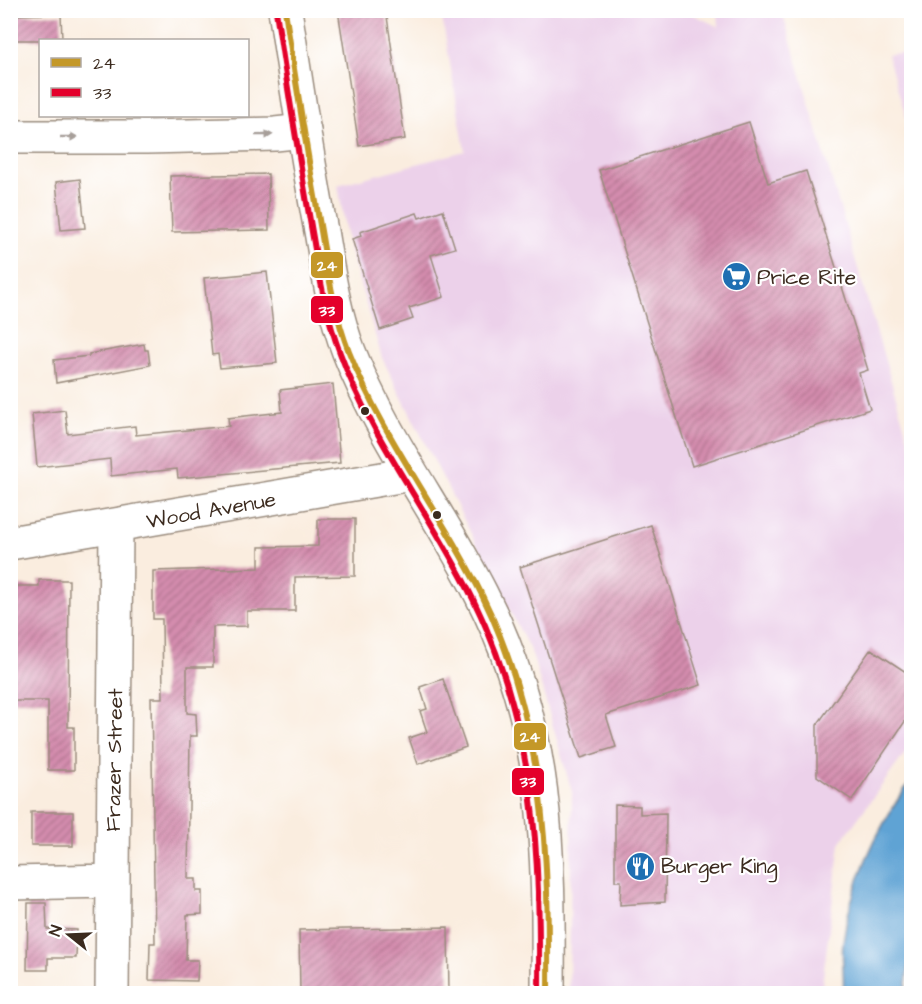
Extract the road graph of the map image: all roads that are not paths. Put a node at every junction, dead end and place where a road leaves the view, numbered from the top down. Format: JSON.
{"nodes":[{"id":1,"x":285,"y":10,"type":"edge"},
{"id":2,"x":304,"y":131,"type":"junction"},
{"id":3,"x":10,"y":137,"type":"edge"},
{"id":4,"x":411,"y":474,"type":"junction"},
{"id":5,"x":116,"y":527,"type":"junction"},
{"id":6,"x":10,"y":543,"type":"edge"},
{"id":7,"x":113,"y":881,"type":"junction"},
{"id":8,"x":10,"y":883,"type":"edge"},
{"id":9,"x":112,"y":993,"type":"edge"},
{"id":10,"x":548,"y":993,"type":"edge"}],
"edges":[{"from":1,"to":2,"type":"main road"},
{"from":3,"to":2,"type":"main road","one_way":true},
{"from":2,"to":4,"type":"main road"},
{"from":4,"to":5,"type":"main road","name":"Wood Avenue"},
{"from":4,"to":10,"type":"main road"},
{"from":5,"to":6,"type":"main road","name":"Wood Avenue"},
{"from":5,"to":7,"type":"main road","name":"Frazer Street"},
{"from":7,"to":8,"type":"main road"},
{"from":7,"to":9,"type":"main road","name":"Frazer Street"}]}
